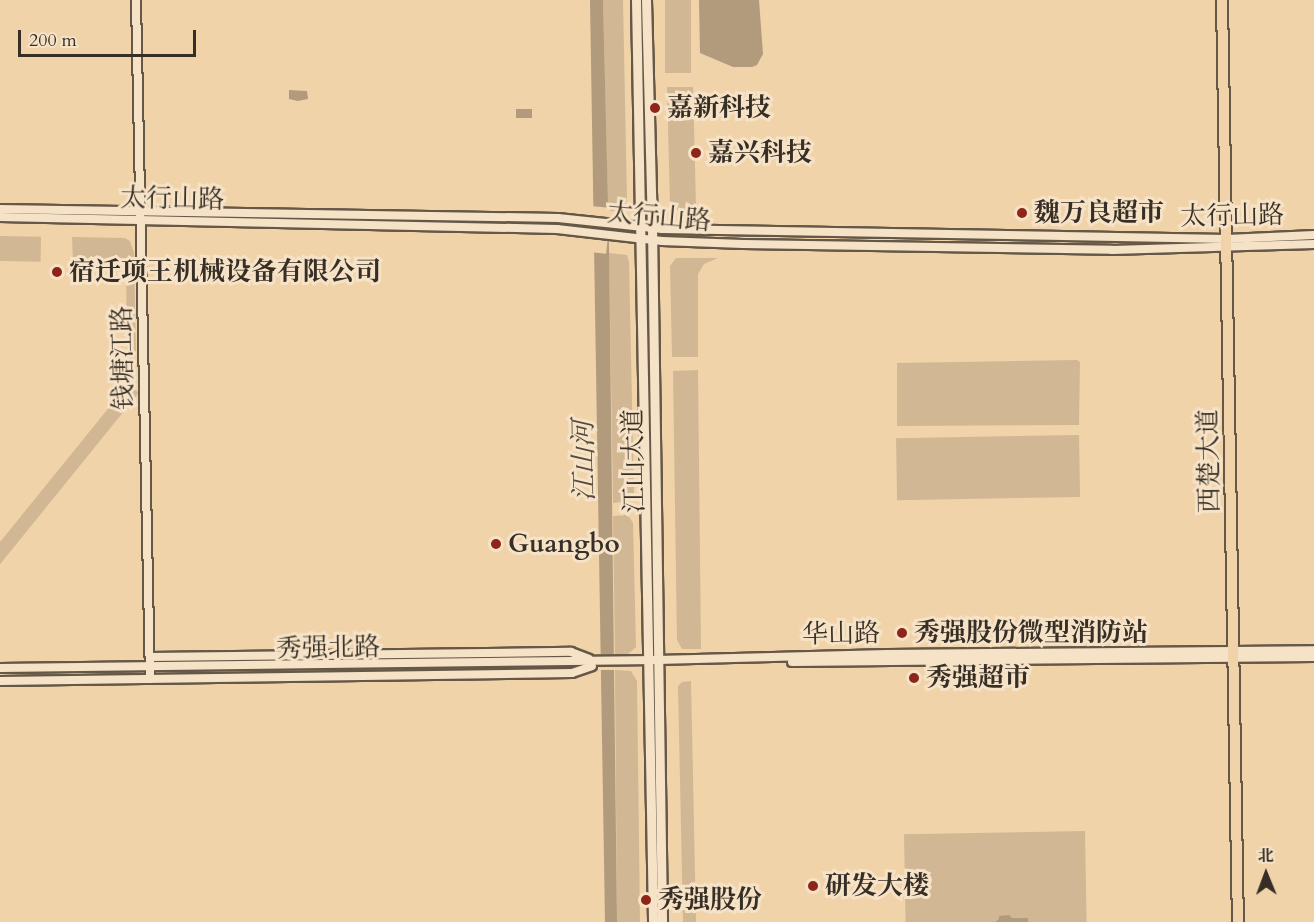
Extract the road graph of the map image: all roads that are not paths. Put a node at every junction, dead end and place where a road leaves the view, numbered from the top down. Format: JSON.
{"nodes":[{"id":1,"x":136,"y":0,"type":"edge"},
{"id":2,"x":636,"y":0,"type":"edge"},
{"id":3,"x":646,"y":0,"type":"edge"},
{"id":4,"x":1222,"y":0,"type":"edge"},
{"id":5,"x":0,"y":208,"type":"edge"},
{"id":6,"x":141,"y":215,"type":"junction"},
{"id":7,"x":0,"y":217,"type":"edge"},
{"id":8,"x":642,"y":226,"type":"junction"},
{"id":9,"x":652,"y":228,"type":"junction"},
{"id":10,"x":1314,"y":235,"type":"edge"},
{"id":11,"x":642,"y":239,"type":"junction"},
{"id":12,"x":652,"y":240,"type":"junction"},
{"id":13,"x":1227,"y":243,"type":"junction"},
{"id":14,"x":1314,"y":244,"type":"edge"},
{"id":15,"x":1314,"y":650,"type":"edge"},
{"id":16,"x":1235,"y":655,"type":"junction"},
{"id":17,"x":1314,"y":657,"type":"edge"},
{"id":18,"x":653,"y":662,"type":"junction"},
{"id":19,"x":594,"y":663,"type":"junction"},
{"id":20,"x":0,"y":668,"type":"edge"},
{"id":21,"x":150,"y":668,"type":"junction"},
{"id":22,"x":0,"y":674,"type":"edge"},
{"id":23,"x":0,"y":681,"type":"edge"},
{"id":24,"x":653,"y":922,"type":"edge"},
{"id":25,"x":662,"y":922,"type":"edge"},
{"id":26,"x":1238,"y":922,"type":"edge"}],
"edges":[{"from":1,"to":6,"type":"street","name":"钱塘江路"},
{"from":2,"to":8,"type":"main road","name":"江山大道"},
{"from":3,"to":9,"type":"main road","name":"江山大道"},
{"from":4,"to":13,"type":"main road","name":"西楚大道"},
{"from":5,"to":6,"type":"street","name":"太行山路"},
{"from":6,"to":7,"type":"street","name":"太行山路"},
{"from":6,"to":8,"type":"street","name":"太行山路"},
{"from":6,"to":11,"type":"street","name":"太行山路"},
{"from":6,"to":21,"type":"street","name":"钱塘江路"},
{"from":8,"to":9,"type":"street","name":"太行山路"},
{"from":8,"to":11,"type":"main road","name":"江山大道"},
{"from":9,"to":12,"type":"main road","name":"江山大道"},
{"from":9,"to":13,"type":"street","name":"太行山路"},
{"from":10,"to":13,"type":"street","name":"太行山路"},
{"from":11,"to":12,"type":"street","name":"太行山路"},
{"from":11,"to":18,"type":"main road","name":"江山大道"},
{"from":12,"to":13,"type":"street","name":"太行山路"},
{"from":12,"to":18,"type":"main road","name":"江山大道"},
{"from":13,"to":14,"type":"street","name":"太行山路"},
{"from":13,"to":16,"type":"main road","name":"西楚大道"},
{"from":15,"to":16,"type":"street","name":"华山路"},
{"from":16,"to":17,"type":"street","name":"华山路"},
{"from":16,"to":18,"type":"street","name":"华山路"},
{"from":16,"to":26,"type":"main road","name":"西楚大道"},
{"from":18,"to":19,"type":"street","name":"秀强北路"},
{"from":18,"to":24,"type":"main road","name":"江山大道"},
{"from":18,"to":25,"type":"main road","name":"江山大道"},
{"from":19,"to":21,"type":"street","name":"秀强北路"},
{"from":19,"to":21,"type":"street"},
{"from":20,"to":21,"type":"street","name":"秀强北路"},
{"from":21,"to":22,"type":"street","name":"秀强北路"},
{"from":21,"to":23,"type":"street"}]}
